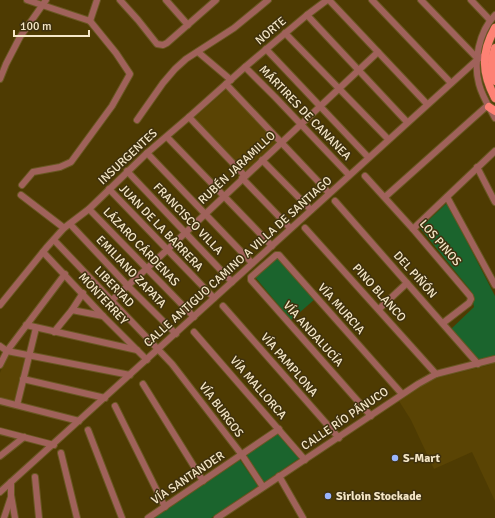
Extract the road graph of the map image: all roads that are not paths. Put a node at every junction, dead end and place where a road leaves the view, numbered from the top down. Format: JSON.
{"nodes":[{"id":1,"x":27,"y":0,"type":"edge"},
{"id":2,"x":97,"y":0,"type":"edge"},
{"id":3,"x":120,"y":0,"type":"edge"},
{"id":4,"x":216,"y":0,"type":"edge"},
{"id":5,"x":268,"y":0,"type":"edge"},
{"id":6,"x":328,"y":0,"type":"edge"},
{"id":7,"x":372,"y":0,"type":"edge"},
{"id":8,"x":421,"y":0,"type":"edge"},
{"id":9,"x":471,"y":0,"type":"edge"},
{"id":10,"x":169,"y":1,"type":"edge"},
{"id":11,"x":45,"y":2,"type":"edge"},
{"id":12,"x":307,"y":15,"type":"junction"},
{"id":13,"x":493,"y":18,"type":"edge"},
{"id":14,"x":90,"y":21,"type":"junction"},
{"id":15,"x":188,"y":25,"type":"junction"},
{"id":16,"x":495,"y":28,"type":"edge"},
{"id":17,"x":285,"y":33,"type":"junction"},
{"id":18,"x":266,"y":49,"type":"junction"},
{"id":19,"x":494,"y":50,"type":"edge"},
{"id":20,"x":198,"y":52,"type":"junction"},
{"id":21,"x":378,"y":52,"type":"junction"},
{"id":22,"x":481,"y":57,"type":"junction"},
{"id":23,"x":245,"y":67,"type":"junction"},
{"id":24,"x":358,"y":70,"type":"junction"},
{"id":25,"x":485,"y":74,"type":"junction"},
{"id":26,"x":0,"y":79,"type":"edge"},
{"id":27,"x":495,"y":81,"type":"edge"},
{"id":28,"x":228,"y":82,"type":"junction"},
{"id":29,"x":450,"y":83,"type":"junction"},
{"id":30,"x":339,"y":88,"type":"junction"},
{"id":31,"x":495,"y":98,"type":"edge"},
{"id":32,"x":427,"y":104,"type":"junction"},
{"id":33,"x":320,"y":106,"type":"junction"},
{"id":34,"x":491,"y":108,"type":"edge"},
{"id":35,"x":189,"y":117,"type":"junction"},
{"id":36,"x":495,"y":118,"type":"edge"},
{"id":37,"x":136,"y":120,"type":"dead end"},
{"id":38,"x":407,"y":122,"type":"junction"},
{"id":39,"x":301,"y":124,"type":"junction"},
{"id":40,"x":167,"y":136,"type":"junction"},
{"id":41,"x":388,"y":139,"type":"junction"},
{"id":42,"x":281,"y":142,"type":"junction"},
{"id":43,"x":495,"y":151,"type":"edge"},
{"id":44,"x":147,"y":153,"type":"junction"},
{"id":45,"x":368,"y":158,"type":"junction"},
{"id":46,"x":262,"y":160,"type":"junction"},
{"id":47,"x":477,"y":168,"type":"junction"},
{"id":48,"x":127,"y":172,"type":"junction"},
{"id":49,"x":349,"y":175,"type":"junction"},
{"id":50,"x":365,"y":176,"type":"dead end"},
{"id":51,"x":244,"y":177,"type":"junction"},
{"id":52,"x":22,"y":185,"type":"dead end"},
{"id":53,"x":109,"y":189,"type":"junction"},
{"id":54,"x":329,"y":193,"type":"junction"},
{"id":55,"x":21,"y":195,"type":"dead end"},
{"id":56,"x":224,"y":196,"type":"junction"},
{"id":57,"x":385,"y":197,"type":"junction"},
{"id":58,"x":447,"y":197,"type":"junction"},
{"id":59,"x":335,"y":201,"type":"dead end"},
{"id":60,"x":495,"y":202,"type":"edge"},
{"id":61,"x":90,"y":209,"type":"junction"},
{"id":62,"x":311,"y":210,"type":"junction"},
{"id":63,"x":205,"y":213,"type":"junction"},
{"id":64,"x":70,"y":224,"type":"junction"},
{"id":65,"x":64,"y":228,"type":"junction"},
{"id":66,"x":290,"y":228,"type":"junction"},
{"id":67,"x":305,"y":228,"type":"dead end"},
{"id":68,"x":413,"y":229,"type":"junction"},
{"id":69,"x":185,"y":232,"type":"junction"},
{"id":70,"x":54,"y":240,"type":"junction"},
{"id":71,"x":272,"y":246,"type":"junction"},
{"id":72,"x":167,"y":250,"type":"junction"},
{"id":73,"x":43,"y":252,"type":"junction"},
{"id":74,"x":252,"y":263,"type":"junction"},
{"id":75,"x":262,"y":267,"type":"joint"},
{"id":76,"x":147,"y":268,"type":"junction"},
{"id":77,"x":65,"y":274,"type":"junction"},
{"id":78,"x":232,"y":282,"type":"junction"},
{"id":79,"x":407,"y":283,"type":"junction"},
{"id":80,"x":495,"y":285,"type":"edge"},
{"id":81,"x":128,"y":286,"type":"junction"},
{"id":82,"x":83,"y":293,"type":"junction"},
{"id":83,"x":214,"y":298,"type":"junction"},
{"id":84,"x":111,"y":301,"type":"junction"},
{"id":85,"x":0,"y":305,"type":"edge"},
{"id":86,"x":223,"y":306,"type":"dead end"},
{"id":87,"x":379,"y":309,"type":"junction"},
{"id":88,"x":72,"y":310,"type":"junction"},
{"id":89,"x":103,"y":316,"type":"junction"},
{"id":90,"x":194,"y":318,"type":"junction"},
{"id":91,"x":443,"y":323,"type":"junction"},
{"id":92,"x":26,"y":325,"type":"junction"},
{"id":93,"x":36,"y":328,"type":"junction"},
{"id":94,"x":54,"y":332,"type":"junction"},
{"id":95,"x":194,"y":332,"type":"dead end"},
{"id":96,"x":176,"y":334,"type":"junction"},
{"id":97,"x":0,"y":346,"type":"edge"},
{"id":98,"x":158,"y":349,"type":"junction"},
{"id":99,"x":137,"y":350,"type":"junction"},
{"id":100,"x":7,"y":351,"type":"junction"},
{"id":101,"x":29,"y":354,"type":"junction"},
{"id":102,"x":495,"y":359,"type":"edge"},
{"id":103,"x":147,"y":360,"type":"junction"},
{"id":104,"x":478,"y":364,"type":"junction"},
{"id":105,"x":0,"y":365,"type":"edge"},
{"id":106,"x":436,"y":374,"type":"junction"},
{"id":107,"x":130,"y":375,"type":"junction"},
{"id":108,"x":23,"y":379,"type":"junction"},
{"id":109,"x":143,"y":384,"type":"dead end"},
{"id":110,"x":402,"y":394,"type":"junction"},
{"id":111,"x":105,"y":398,"type":"junction"},
{"id":112,"x":0,"y":401,"type":"edge"},
{"id":113,"x":17,"y":405,"type":"junction"},
{"id":114,"x":115,"y":406,"type":"dead end"},
{"id":115,"x":371,"y":416,"type":"junction"},
{"id":116,"x":79,"y":421,"type":"junction"},
{"id":117,"x":279,"y":429,"type":"junction"},
{"id":118,"x":88,"y":430,"type":"dead end"},
{"id":119,"x":0,"y":431,"type":"edge"},
{"id":120,"x":24,"y":437,"type":"junction"},
{"id":121,"x":339,"y":438,"type":"junction"},
{"id":122,"x":54,"y":444,"type":"junction"},
{"id":123,"x":60,"y":454,"type":"dead end"},
{"id":124,"x":242,"y":455,"type":"junction"},
{"id":125,"x":0,"y":456,"type":"edge"},
{"id":126,"x":305,"y":460,"type":"junction"},
{"id":127,"x":279,"y":476,"type":"junction"},
{"id":128,"x":35,"y":478,"type":"dead end"},
{"id":129,"x":203,"y":481,"type":"junction"},
{"id":130,"x":11,"y":482,"type":"junction"},
{"id":131,"x":263,"y":487,"type":"junction"},
{"id":132,"x":0,"y":492,"type":"edge"},
{"id":133,"x":12,"y":495,"type":"junction"},
{"id":134,"x":165,"y":507,"type":"junction"},
{"id":135,"x":4,"y":518,"type":"edge"},
{"id":136,"x":15,"y":518,"type":"edge"},
{"id":137,"x":39,"y":518,"type":"edge"},
{"id":138,"x":77,"y":518,"type":"edge"},
{"id":139,"x":122,"y":518,"type":"edge"},
{"id":140,"x":148,"y":518,"type":"edge"},
{"id":141,"x":217,"y":518,"type":"edge"},
{"id":142,"x":303,"y":518,"type":"edge"}],
"edges":[{"from":1,"to":11,"type":"street"},
{"from":2,"to":14,"type":"street"},
{"from":3,"to":15,"type":"street"},
{"from":4,"to":15,"type":"street"},
{"from":5,"to":20,"type":"street"},
{"from":6,"to":12,"type":"street","name":"NORTE"},
{"from":6,"to":21,"type":"street"},
{"from":7,"to":29,"type":"street"},
{"from":8,"to":22,"type":"street"},
{"from":9,"to":13,"type":"street"},
{"from":10,"to":15,"type":"street"},
{"from":11,"to":14,"type":"street"},
{"from":11,"to":26,"type":"street"},
{"from":12,"to":17,"type":"street","name":"NORTE"},
{"from":12,"to":24,"type":"street"},
{"from":13,"to":22,"type":"street"},
{"from":14,"to":52,"type":"street"},
{"from":16,"to":22,"type":"main road"},
{"from":17,"to":18,"type":"street","name":"NORTE"},
{"from":17,"to":30,"type":"street"},
{"from":18,"to":23,"type":"street","name":"NORTE"},
{"from":18,"to":33,"type":"street"},
{"from":19,"to":22,"type":"street","name":"CALLE ANTIGUO CAMINO A VILLA DE SANTIAGO"},
{"from":19,"to":25,"type":"main road"},
{"from":20,"to":28,"type":"street"},
{"from":20,"to":37,"type":"street"},
{"from":21,"to":24,"type":"street","name":"RUBÉN JARAMILLO"},
{"from":21,"to":32,"type":"street"},
{"from":22,"to":25,"type":"main road"},
{"from":22,"to":29,"type":"street","name":"CALLE ANTIGUO CAMINO A VILLA DE SANTIAGO"},
{"from":23,"to":28,"type":"street","name":"NORTE"},
{"from":23,"to":39,"type":"street","name":"MÁRTIRES DE CANANEA"},
{"from":24,"to":30,"type":"street","name":"RUBÉN JARAMILLO"},
{"from":24,"to":38,"type":"street"},
{"from":25,"to":27,"type":"main road"},
{"from":25,"to":31,"type":"main road"},
{"from":25,"to":34,"type":"street"},
{"from":28,"to":35,"type":"street","name":"INSURGENTES"},
{"from":28,"to":42,"type":"street"},
{"from":29,"to":32,"type":"street","name":"CALLE ANTIGUO CAMINO A VILLA DE SANTIAGO"},
{"from":30,"to":33,"type":"street","name":"RUBÉN JARAMILLO"},
{"from":30,"to":41,"type":"street"},
{"from":32,"to":38,"type":"street","name":"CALLE ANTIGUO CAMINO A VILLA DE SANTIAGO"},
{"from":33,"to":39,"type":"street","name":"RUBÉN JARAMILLO"},
{"from":33,"to":45,"type":"street"},
{"from":34,"to":36,"type":"street"},
{"from":34,"to":57,"type":"street"},
{"from":35,"to":40,"type":"street","name":"INSURGENTES"},
{"from":35,"to":51,"type":"street"},
{"from":38,"to":41,"type":"street","name":"CALLE ANTIGUO CAMINO A VILLA DE SANTIAGO"},
{"from":39,"to":42,"type":"street","name":"RUBÉN JARAMILLO"},
{"from":39,"to":49,"type":"street","name":"MÁRTIRES DE CANANEA"},
{"from":40,"to":44,"type":"street","name":"INSURGENTES"},
{"from":40,"to":56,"type":"street"},
{"from":41,"to":45,"type":"street","name":"CALLE ANTIGUO CAMINO A VILLA DE SANTIAGO"},
{"from":42,"to":46,"type":"street","name":"RUBÉN JARAMILLO"},
{"from":42,"to":54,"type":"street"},
{"from":43,"to":47,"type":"street"},
{"from":44,"to":48,"type":"street","name":"INSURGENTES"},
{"from":44,"to":63,"type":"street"},
{"from":45,"to":49,"type":"street","name":"CALLE ANTIGUO CAMINO A VILLA DE SANTIAGO"},
{"from":46,"to":51,"type":"street","name":"RUBÉN JARAMILLO"},
{"from":46,"to":62,"type":"street"},
{"from":47,"to":58,"type":"street"},
{"from":47,"to":60,"type":"street"},
{"from":48,"to":53,"type":"street","name":"INSURGENTES"},
{"from":48,"to":69,"type":"street","name":"FRANCISCO VILLA"},
{"from":49,"to":54,"type":"street","name":"CALLE ANTIGUO CAMINO A VILLA DE SANTIAGO"},
{"from":50,"to":57,"type":"street","name":"LOS PINOS"},
{"from":51,"to":56,"type":"street","name":"RUBÉN JARAMILLO"},
{"from":51,"to":66,"type":"street"},
{"from":53,"to":61,"type":"street","name":"INSURGENTES"},
{"from":53,"to":72,"type":"street","name":"JUAN DE LA BARRERA"},
{"from":54,"to":62,"type":"street","name":"CALLE ANTIGUO CAMINO A VILLA DE SANTIAGO"},
{"from":55,"to":65,"type":"street"},
{"from":56,"to":63,"type":"street","name":"RUBÉN JARAMILLO"},
{"from":56,"to":71,"type":"street"},
{"from":57,"to":68,"type":"street","name":"LOS PINOS"},
{"from":58,"to":68,"type":"street"},
{"from":58,"to":80,"type":"street"},
{"from":59,"to":79,"type":"street","name":"DEL PIÑÓN"},
{"from":61,"to":64,"type":"street","name":"INSURGENTES"},
{"from":61,"to":76,"type":"street","name":"LÁZARO CÁRDENAS"},
{"from":62,"to":66,"type":"street","name":"CALLE ANTIGUO CAMINO A VILLA DE SANTIAGO"},
{"from":63,"to":69,"type":"street","name":"RUBÉN JARAMILLO"},
{"from":63,"to":74,"type":"street"},
{"from":64,"to":65,"type":"street","name":"INSURGENTES"},
{"from":64,"to":81,"type":"street","name":"EMILIANO ZAPATA"},
{"from":65,"to":70,"type":"street","name":"INSURGENTES"},
{"from":66,"to":71,"type":"street","name":"CALLE ANTIGUO CAMINO A VILLA DE SANTIAGO"},
{"from":67,"to":87,"type":"street","name":"PINO BLANCO"},
{"from":68,"to":91,"type":"street","name":"LOS PINOS"},
{"from":69,"to":72,"type":"street","name":"RUBÉN JARAMILLO"},
{"from":69,"to":78,"type":"street","name":"FRANCISCO VILLA"},
{"from":70,"to":73,"type":"street","name":"INSURGENTES"},
{"from":70,"to":84,"type":"street","name":"LIBERTAD"},
{"from":71,"to":74,"type":"street","name":"CALLE ANTIGUO CAMINO A VILLA DE SANTIAGO"},
{"from":72,"to":76,"type":"street","name":"RUBÉN JARAMILLO"},
{"from":72,"to":83,"type":"street","name":"JUAN DE LA BARRERA"},
{"from":73,"to":77,"type":"street","name":"MONTERREY"},
{"from":73,"to":85,"type":"street","name":"INSURGENTES"},
{"from":74,"to":78,"type":"street","name":"CALLE ANTIGUO CAMINO A VILLA DE SANTIAGO"},
{"from":75,"to":110,"type":"street","name":"VÍA MURCIA"},
{"from":75,"to":115,"type":"street","name":"VÍA ANDALUCÍA"},
{"from":76,"to":81,"type":"street","name":"RUBÉN JARAMILLO"},
{"from":76,"to":90,"type":"street","name":"LÁZARO CÁRDENAS"},
{"from":77,"to":82,"type":"street","name":"MONTERREY"},
{"from":77,"to":92,"type":"street"},
{"from":78,"to":83,"type":"street","name":"CALLE ANTIGUO CAMINO A VILLA DE SANTIAGO"},
{"from":79,"to":87,"type":"street"},
{"from":79,"to":91,"type":"street","name":"DEL PIÑÓN"},
{"from":81,"to":84,"type":"street","name":"RUBÉN JARAMILLO"},
{"from":81,"to":96,"type":"street","name":"EMILIANO ZAPATA"},
{"from":82,"to":88,"type":"street"},
{"from":82,"to":89,"type":"street","name":"MONTERREY"},
{"from":83,"to":90,"type":"street","name":"CALLE ANTIGUO CAMINO A VILLA DE SANTIAGO"},
{"from":84,"to":98,"type":"street","name":"LIBERTAD"},
{"from":86,"to":121,"type":"street","name":"VÍA PAMPLONA"},
{"from":87,"to":106,"type":"street","name":"PINO BLANCO"},
{"from":88,"to":89,"type":"street"},
{"from":88,"to":94,"type":"street"},
{"from":89,"to":99,"type":"street","name":"MONTERREY"},
{"from":90,"to":96,"type":"street","name":"CALLE ANTIGUO CAMINO A VILLA DE SANTIAGO"},
{"from":91,"to":104,"type":"street","name":"DEL PIÑÓN"},
{"from":92,"to":93,"type":"street"},
{"from":92,"to":100,"type":"street"},
{"from":93,"to":94,"type":"street"},
{"from":93,"to":101,"type":"street"},
{"from":94,"to":99,"type":"street"},
{"from":95,"to":117,"type":"street","name":"VÍA MALLORCA"},
{"from":96,"to":98,"type":"street","name":"CALLE ANTIGUO CAMINO A VILLA DE SANTIAGO"},
{"from":97,"to":100,"type":"street"},
{"from":98,"to":103,"type":"street","name":"CALLE ANTIGUO CAMINO A VILLA DE SANTIAGO"},
{"from":98,"to":124,"type":"street","name":"VÍA BURGOS"},
{"from":99,"to":103,"type":"street","name":"MONTERREY"},
{"from":100,"to":101,"type":"street"},
{"from":100,"to":105,"type":"street"},
{"from":101,"to":107,"type":"street"},
{"from":101,"to":108,"type":"street"},
{"from":102,"to":104,"type":"street","name":"CALLE RÍO PÁNUCO"},
{"from":103,"to":107,"type":"street","name":"CALLE ANTIGUO CAMINO A VILLA DE SANTIAGO"},
{"from":104,"to":106,"type":"street","name":"CALLE RÍO PÁNUCO"},
{"from":106,"to":110,"type":"street","name":"CALLE RÍO PÁNUCO"},
{"from":107,"to":111,"type":"street","name":"CALLE ANTIGUO CAMINO A VILLA DE SANTIAGO"},
{"from":108,"to":111,"type":"street"},
{"from":108,"to":113,"type":"street"},
{"from":109,"to":129,"type":"street"},
{"from":110,"to":115,"type":"street","name":"CALLE RÍO PÁNUCO"},
{"from":111,"to":116,"type":"street","name":"CALLE ANTIGUO CAMINO A VILLA DE SANTIAGO"},
{"from":112,"to":113,"type":"street"},
{"from":113,"to":116,"type":"street"},
{"from":114,"to":134,"type":"street"},
{"from":115,"to":121,"type":"street","name":"CALLE RÍO PÁNUCO"},
{"from":116,"to":122,"type":"street","name":"CALLE ANTIGUO CAMINO A VILLA DE SANTIAGO"},
{"from":117,"to":124,"type":"street","name":"VÍA SANTANDER"},
{"from":117,"to":126,"type":"street","name":"VÍA MALLORCA"},
{"from":118,"to":139,"type":"street"},
{"from":119,"to":120,"type":"street"},
{"from":120,"to":122,"type":"street"},
{"from":120,"to":125,"type":"street"},
{"from":121,"to":126,"type":"street","name":"CALLE RÍO PÁNUCO"},
{"from":122,"to":130,"type":"street","name":"CALLE ANTIGUO CAMINO A VILLA DE SANTIAGO"},
{"from":123,"to":138,"type":"street"},
{"from":124,"to":129,"type":"street","name":"VÍA SANTANDER"},
{"from":124,"to":131,"type":"street","name":"VÍA BURGOS"},
{"from":126,"to":127,"type":"street","name":"CALLE RÍO PÁNUCO"},
{"from":127,"to":131,"type":"street","name":"CALLE RÍO PÁNUCO"},
{"from":127,"to":142,"type":"street"},
{"from":128,"to":137,"type":"street"},
{"from":129,"to":134,"type":"street","name":"VÍA SANTANDER"},
{"from":130,"to":132,"type":"street","name":"CALLE ANTIGUO CAMINO A VILLA DE SANTIAGO"},
{"from":130,"to":133,"type":"street"},
{"from":131,"to":141,"type":"street","name":"CALLE RÍO PÁNUCO"},
{"from":133,"to":135,"type":"street"},
{"from":133,"to":136,"type":"street"},
{"from":134,"to":140,"type":"street","name":"VÍA SANTANDER"}]}
